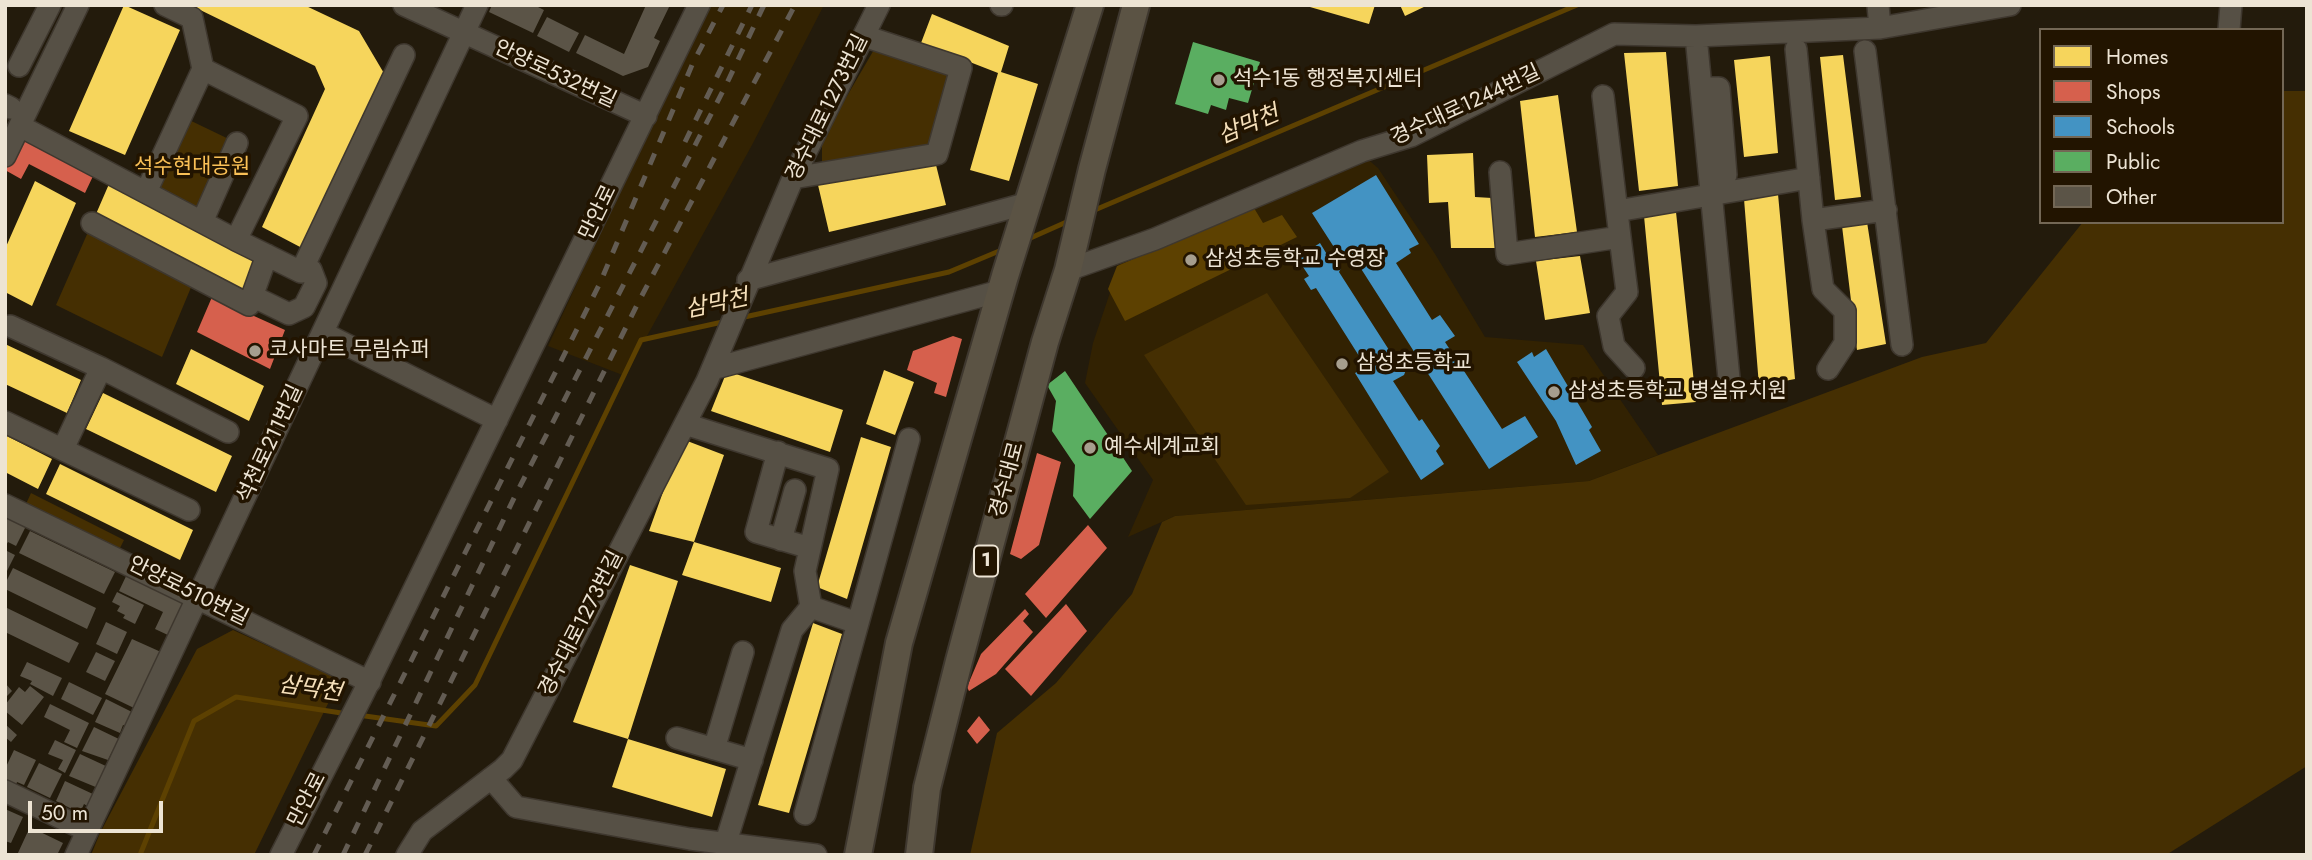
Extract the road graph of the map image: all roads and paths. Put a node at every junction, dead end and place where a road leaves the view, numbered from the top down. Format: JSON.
{"nodes":[{"id":1,"x":50,"y":5,"type":"edge"},
{"id":2,"x":78,"y":5,"type":"edge"},
{"id":3,"x":165,"y":5,"type":"edge"},
{"id":4,"x":404,"y":5,"type":"edge"},
{"id":5,"x":477,"y":5,"type":"edge"},
{"id":6,"x":699,"y":5,"type":"edge"},
{"id":7,"x":878,"y":5,"type":"edge"},
{"id":8,"x":1090,"y":5,"type":"edge"},
{"id":9,"x":1136,"y":5,"type":"edge"},
{"id":10,"x":1878,"y":5,"type":"edge"},
{"id":11,"x":2010,"y":5,"type":"edge"},
{"id":12,"x":2231,"y":5,"type":"edge"},
{"id":13,"x":1880,"y":28,"type":"junction"},
{"id":14,"x":2229,"y":28,"type":"edge"},
{"id":15,"x":464,"y":33,"type":"junction"},
{"id":16,"x":1696,"y":36,"type":"junction"},
{"id":17,"x":871,"y":39,"type":"junction"},
{"id":18,"x":1796,"y":49,"type":"dead end"},
{"id":19,"x":1866,"y":51,"type":"dead end"},
{"id":20,"x":404,"y":55,"type":"dead end"},
{"id":21,"x":19,"y":66,"type":"dead end"},
{"id":22,"x":202,"y":69,"type":"junction"},
{"id":23,"x":1602,"y":96,"type":"dead end"},
{"id":24,"x":12,"y":113,"type":"edge"},
{"id":25,"x":646,"y":116,"type":"junction"},
{"id":26,"x":822,"y":139,"type":"dead end"},
{"id":27,"x":237,"y":143,"type":"dead end"},
{"id":28,"x":5,"y":156,"type":"edge"},
{"id":29,"x":1500,"y":172,"type":"dead end"},
{"id":30,"x":793,"y":178,"type":"junction"},
{"id":31,"x":1809,"y":178,"type":"junction"},
{"id":32,"x":1711,"y":186,"type":"junction"},
{"id":33,"x":146,"y":192,"type":"junction"},
{"id":34,"x":1027,"y":206,"type":"junction"},
{"id":35,"x":1886,"y":210,"type":"junction"},
{"id":36,"x":1617,"y":211,"type":"junction"},
{"id":37,"x":1813,"y":220,"type":"junction"},
{"id":38,"x":202,"y":222,"type":"junction"},
{"id":39,"x":92,"y":223,"type":"dead end"},
{"id":40,"x":1620,"y":237,"type":"junction"},
{"id":41,"x":236,"y":240,"type":"junction"},
{"id":42,"x":267,"y":255,"type":"junction"},
{"id":43,"x":311,"y":270,"type":"dead end"},
{"id":44,"x":1068,"y":270,"type":"junction"},
{"id":45,"x":1002,"y":283,"type":"junction"},
{"id":46,"x":746,"y":285,"type":"junction"},
{"id":47,"x":252,"y":296,"type":"junction"},
{"id":48,"x":10,"y":326,"type":"dead end"},
{"id":49,"x":323,"y":333,"type":"junction"},
{"id":50,"x":1902,"y":345,"type":"dead end"},
{"id":51,"x":714,"y":365,"type":"junction"},
{"id":52,"x":101,"y":368,"type":"junction"},
{"id":53,"x":1634,"y":368,"type":"dead end"},
{"id":54,"x":1828,"y":369,"type":"dead end"},
{"id":55,"x":1730,"y":389,"type":"dead end"},
{"id":56,"x":497,"y":420,"type":"junction"},
{"id":57,"x":5,"y":422,"type":"edge"},
{"id":58,"x":685,"y":424,"type":"junction"},
{"id":59,"x":228,"y":432,"type":"dead end"},
{"id":60,"x":909,"y":439,"type":"dead end"},
{"id":61,"x":63,"y":449,"type":"junction"},
{"id":62,"x":778,"y":452,"type":"junction"},
{"id":63,"x":795,"y":489,"type":"dead end"},
{"id":64,"x":5,"y":505,"type":"edge"},
{"id":65,"x":189,"y":510,"type":"dead end"},
{"id":66,"x":781,"y":540,"type":"junction"},
{"id":67,"x":810,"y":548,"type":"junction"},
{"id":68,"x":198,"y":597,"type":"junction"},
{"id":69,"x":811,"y":607,"type":"junction"},
{"id":70,"x":857,"y":623,"type":"junction"},
{"id":71,"x":743,"y":652,"type":"dead end"},
{"id":72,"x":367,"y":688,"type":"junction"},
{"id":73,"x":677,"y":738,"type":"dead end"},
{"id":74,"x":714,"y":749,"type":"junction"},
{"id":75,"x":752,"y":760,"type":"junction"},
{"id":76,"x":491,"y":778,"type":"junction"},
{"id":77,"x":5,"y":791,"type":"edge"},
{"id":78,"x":805,"y":814,"type":"dead end"},
{"id":79,"x":86,"y":830,"type":"junction"},
{"id":80,"x":726,"y":842,"type":"junction"},
{"id":81,"x":411,"y":853,"type":"edge"},
{"id":82,"x":76,"y":855,"type":"edge"},
{"id":83,"x":281,"y":855,"type":"edge"},
{"id":84,"x":816,"y":855,"type":"edge"},
{"id":85,"x":858,"y":855,"type":"edge"},
{"id":86,"x":919,"y":855,"type":"edge"}],
"edges":[{"from":1,"to":21,"type":"street"},
{"from":2,"to":24,"type":"street"},
{"from":3,"to":22,"type":"street"},
{"from":4,"to":15,"type":"street","name":"안양로532번길"},
{"from":5,"to":15,"type":"street"},
{"from":6,"to":25,"type":"street","name":"만안로"},
{"from":7,"to":17,"type":"street","name":"경수대로1273번길"},
{"from":8,"to":34,"type":"main road"},
{"from":9,"to":44,"type":"main road","number":"1"},
{"from":10,"to":13,"type":"street"},
{"from":11,"to":13,"type":"street","name":"경수대로1244번길"},
{"from":12,"to":14,"type":"street"},
{"from":13,"to":16,"type":"street","name":"경수대로1244번길"},
{"from":15,"to":25,"type":"street","name":"안양로532번길"},
{"from":15,"to":49,"type":"street","name":"석천로211번길"},
{"from":16,"to":32,"type":"street"},
{"from":16,"to":44,"type":"street","name":"경수대로1244번길"},
{"from":17,"to":26,"type":"street"},
{"from":17,"to":30,"type":"street","name":"경수대로1273번길"},
{"from":17,"to":30,"type":"street"},
{"from":18,"to":31,"type":"street"},
{"from":19,"to":35,"type":"street"},
{"from":20,"to":42,"type":"street"},
{"from":22,"to":33,"type":"street"},
{"from":22,"to":41,"type":"street"},
{"from":23,"to":36,"type":"street"},
{"from":24,"to":28,"type":"street"},
{"from":24,"to":33,"type":"street"},
{"from":25,"to":56,"type":"street","name":"만안로"},
{"from":27,"to":38,"type":"street"},
{"from":29,"to":40,"type":"street"},
{"from":30,"to":46,"type":"street","name":"경수대로1273번길"},
{"from":31,"to":32,"type":"street"},
{"from":31,"to":37,"type":"street"},
{"from":32,"to":36,"type":"street"},
{"from":32,"to":55,"type":"street"},
{"from":33,"to":38,"type":"street"},
{"from":34,"to":45,"type":"main road"},
{"from":34,"to":46,"type":"street"},
{"from":35,"to":37,"type":"street"},
{"from":35,"to":50,"type":"street"},
{"from":36,"to":40,"type":"street"},
{"from":37,"to":54,"type":"street"},
{"from":38,"to":41,"type":"street"},
{"from":39,"to":47,"type":"street"},
{"from":40,"to":53,"type":"street"},
{"from":41,"to":42,"type":"street"},
{"from":42,"to":47,"type":"street"},
{"from":43,"to":47,"type":"street"},
{"from":44,"to":86,"type":"main road","name":"경수대로","number":"1"},
{"from":45,"to":51,"type":"street"},
{"from":45,"to":85,"type":"main road"},
{"from":46,"to":51,"type":"street","name":"경수대로1273번길"},
{"from":48,"to":52,"type":"street"},
{"from":49,"to":56,"type":"street"},
{"from":49,"to":68,"type":"street","name":"석천로211번길"},
{"from":51,"to":58,"type":"street","name":"경수대로1273번길"},
{"from":52,"to":59,"type":"street"},
{"from":52,"to":61,"type":"street"},
{"from":56,"to":72,"type":"street","name":"만안로"},
{"from":57,"to":61,"type":"street"},
{"from":58,"to":62,"type":"street"},
{"from":58,"to":76,"type":"street","name":"경수대로1273번길"},
{"from":60,"to":70,"type":"street"},
{"from":61,"to":65,"type":"street"},
{"from":62,"to":66,"type":"street"},
{"from":62,"to":67,"type":"street"},
{"from":63,"to":66,"type":"street"},
{"from":64,"to":68,"type":"street","name":"안양로510번길"},
{"from":66,"to":67,"type":"street"},
{"from":67,"to":69,"type":"street"},
{"from":68,"to":72,"type":"street","name":"안양로510번길"},
{"from":68,"to":79,"type":"street","name":"석천로211번길"},
{"from":69,"to":70,"type":"street"},
{"from":69,"to":75,"type":"street"},
{"from":70,"to":78,"type":"street"},
{"from":71,"to":74,"type":"street"},
{"from":72,"to":83,"type":"street","name":"만안로"},
{"from":73,"to":74,"type":"street"},
{"from":74,"to":75,"type":"street"},
{"from":75,"to":80,"type":"street"},
{"from":76,"to":80,"type":"street"},
{"from":76,"to":81,"type":"street","name":"경수대로1273번길"},
{"from":77,"to":79,"type":"street"},
{"from":79,"to":82,"type":"street","name":"석천로211번길"},
{"from":80,"to":84,"type":"street"}]}
